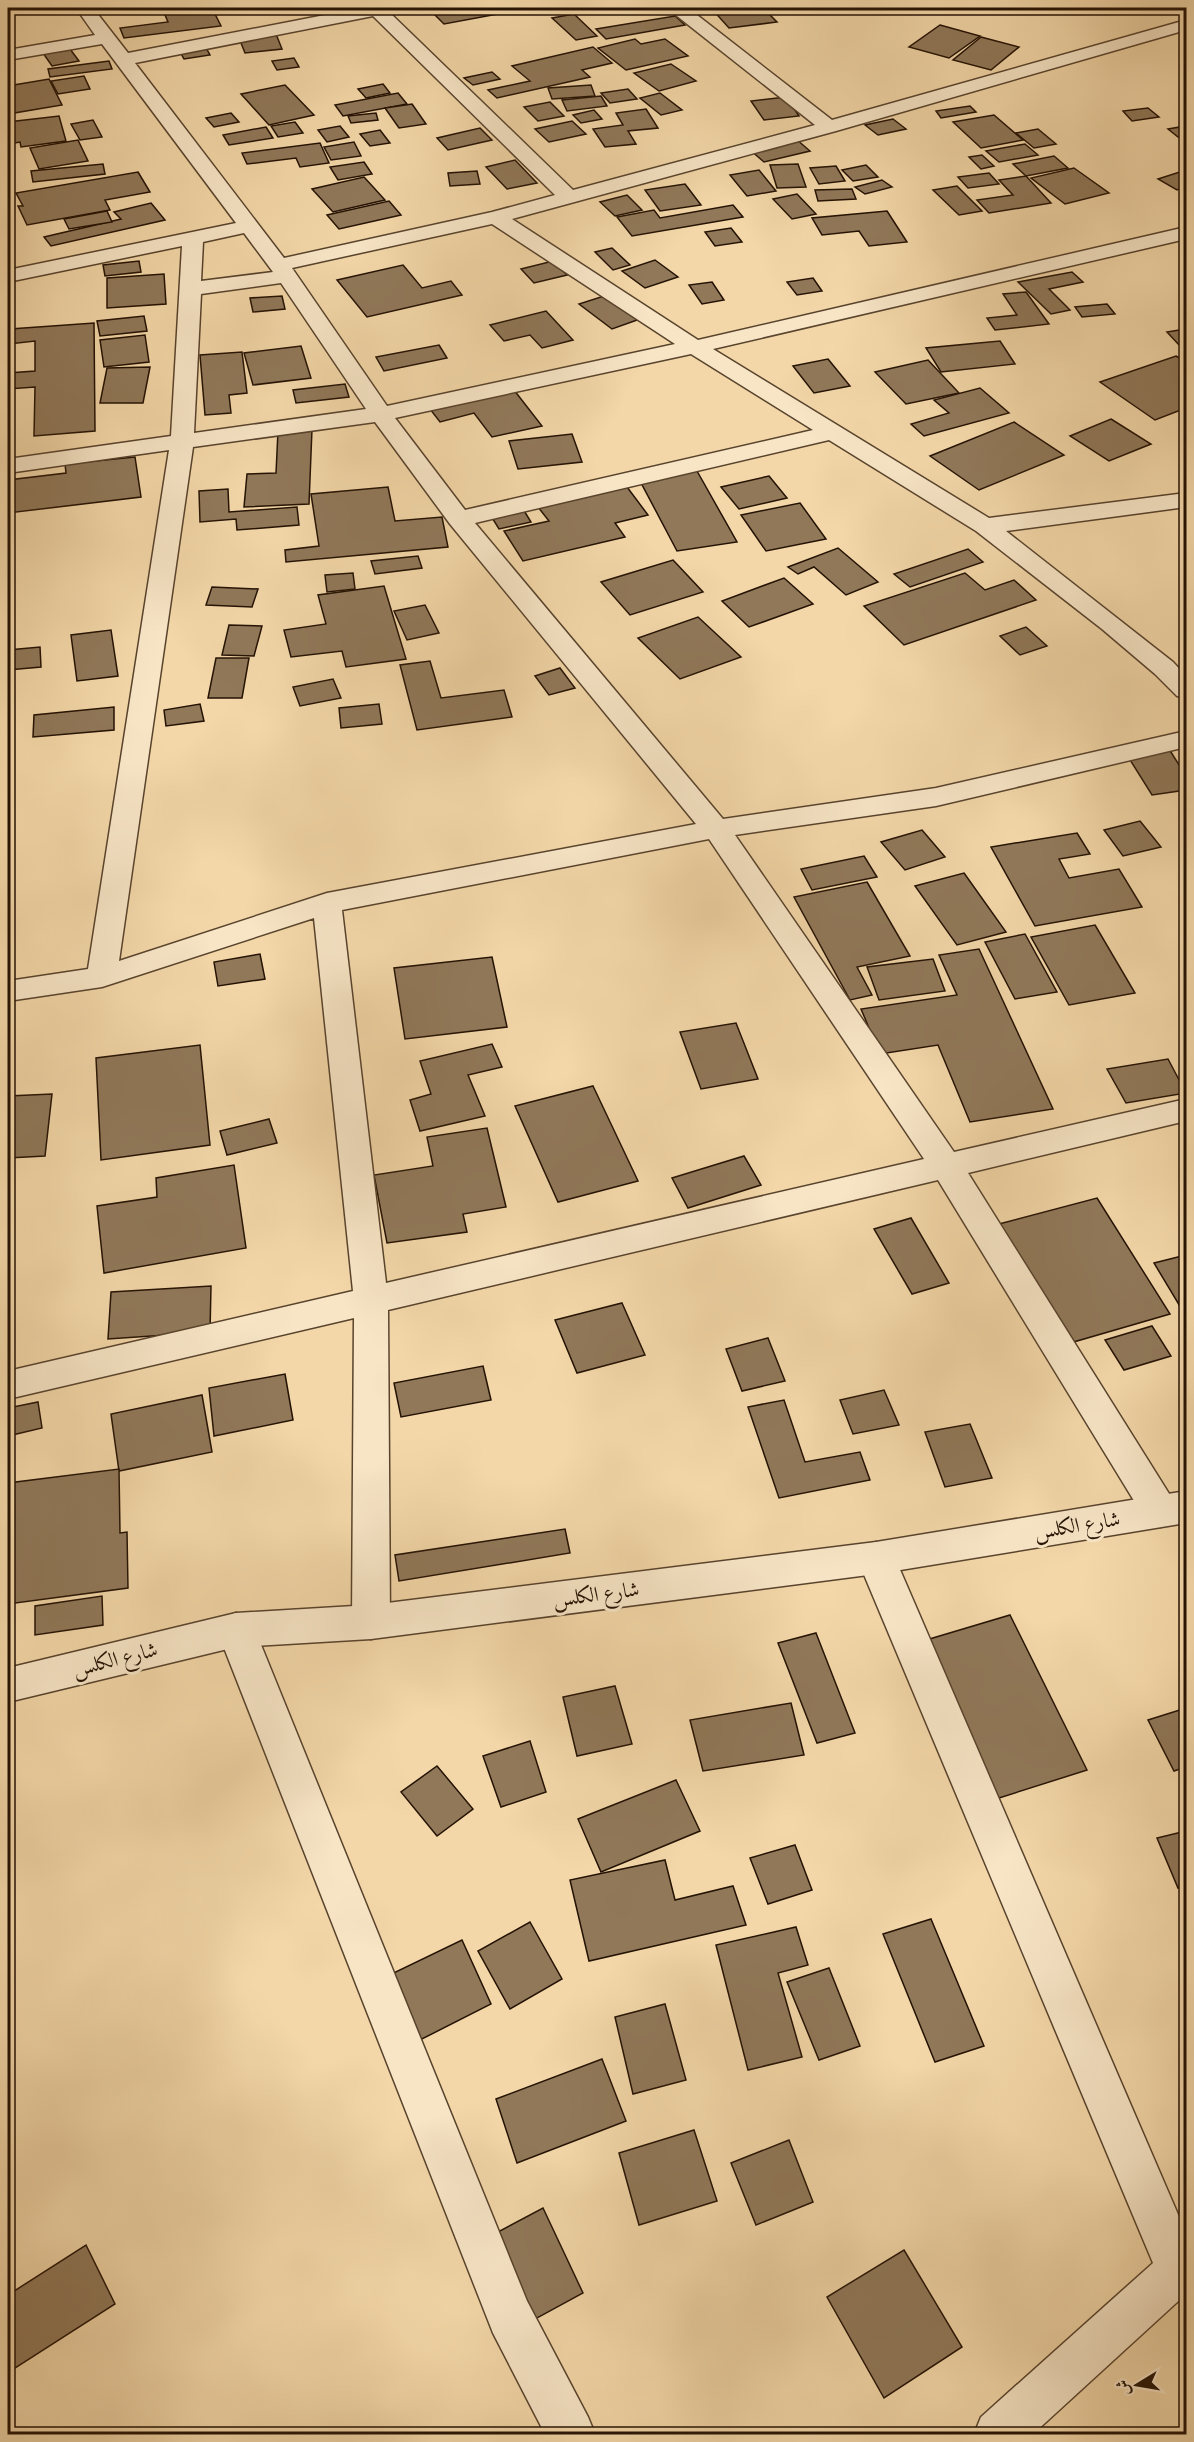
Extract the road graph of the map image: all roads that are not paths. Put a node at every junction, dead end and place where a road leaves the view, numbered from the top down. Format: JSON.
{"nodes":[{"id":1,"x":84,"y":8,"type":"edge"},
{"id":2,"x":379,"y":8,"type":"edge"},
{"id":3,"x":678,"y":8,"type":"edge"},
{"id":4,"x":1186,"y":25,"type":"edge"},
{"id":5,"x":106,"y":38,"type":"junction"},
{"id":6,"x":8,"y":55,"type":"edge"},
{"id":7,"x":122,"y":60,"type":"junction"},
{"id":8,"x":829,"y":127,"type":"junction"},
{"id":9,"x":568,"y":196,"type":"junction"},
{"id":10,"x":495,"y":217,"type":"junction"},
{"id":11,"x":249,"y":226,"type":"junction"},
{"id":12,"x":1186,"y":233,"type":"edge"},
{"id":13,"x":193,"y":237,"type":"junction"},
{"id":14,"x":283,"y":271,"type":"junction"},
{"id":15,"x":8,"y":276,"type":"edge"},
{"id":16,"x":191,"y":289,"type":"junction"},
{"id":17,"x":694,"y":346,"type":"junction"},
{"id":18,"x":381,"y":414,"type":"junction"},
{"id":19,"x":834,"y":432,"type":"junction"},
{"id":20,"x":182,"y":443,"type":"junction"},
{"id":21,"x":8,"y":466,"type":"edge"},
{"id":22,"x":1186,"y":501,"type":"edge"},
{"id":23,"x":459,"y":519,"type":"junction"},
{"id":24,"x":985,"y":526,"type":"junction"},
{"id":25,"x":1186,"y":690,"type":"edge"},
{"id":26,"x":1186,"y":740,"type":"edge"},
{"id":27,"x":716,"y":829,"type":"junction"},
{"id":28,"x":327,"y":903,"type":"junction"},
{"id":29,"x":102,"y":977,"type":"junction"},
{"id":30,"x":8,"y":991,"type":"edge"},
{"id":31,"x":1186,"y":1110,"type":"edge"},
{"id":32,"x":947,"y":1167,"type":"junction"},
{"id":33,"x":371,"y":1301,"type":"junction"},
{"id":34,"x":8,"y":1385,"type":"edge"},
{"id":35,"x":1173,"y":1509,"type":"edge"},
{"id":36,"x":876,"y":1558,"type":"junction"},
{"id":37,"x":371,"y":1622,"type":"junction"},
{"id":38,"x":236,"y":1630,"type":"junction"},
{"id":39,"x":8,"y":1685,"type":"edge"},
{"id":40,"x":1183,"y":2269,"type":"edge"},
{"id":41,"x":571,"y":2434,"type":"edge"},
{"id":42,"x":998,"y":2434,"type":"edge"}],
"edges":[{"from":1,"to":5,"type":"street"},
{"from":2,"to":7,"type":"street"},
{"from":2,"to":9,"type":"street"},
{"from":3,"to":8,"type":"street"},
{"from":4,"to":8,"type":"street"},
{"from":5,"to":6,"type":"street"},
{"from":5,"to":7,"type":"street"},
{"from":7,"to":11,"type":"street"},
{"from":8,"to":9,"type":"street"},
{"from":9,"to":10,"type":"street"},
{"from":10,"to":14,"type":"street"},
{"from":10,"to":17,"type":"street"},
{"from":11,"to":13,"type":"street"},
{"from":11,"to":14,"type":"street"},
{"from":12,"to":17,"type":"street"},
{"from":13,"to":15,"type":"street"},
{"from":13,"to":16,"type":"street"},
{"from":14,"to":16,"type":"street"},
{"from":14,"to":18,"type":"street"},
{"from":16,"to":20,"type":"street"},
{"from":17,"to":18,"type":"street"},
{"from":17,"to":19,"type":"street"},
{"from":18,"to":20,"type":"street"},
{"from":18,"to":23,"type":"street"},
{"from":19,"to":23,"type":"street"},
{"from":19,"to":24,"type":"street"},
{"from":20,"to":21,"type":"street"},
{"from":20,"to":29,"type":"street"},
{"from":22,"to":24,"type":"street"},
{"from":23,"to":27,"type":"street"},
{"from":24,"to":25,"type":"street"},
{"from":26,"to":27,"type":"street"},
{"from":27,"to":28,"type":"street"},
{"from":27,"to":32,"type":"street"},
{"from":28,"to":29,"type":"street"},
{"from":28,"to":33,"type":"street"},
{"from":29,"to":30,"type":"street"},
{"from":31,"to":32,"type":"street"},
{"from":32,"to":33,"type":"street"},
{"from":32,"to":35,"type":"street"},
{"from":33,"to":34,"type":"street"},
{"from":33,"to":37,"type":"street"},
{"from":35,"to":36,"type":"street","name":"شارع الكلس"},
{"from":36,"to":37,"type":"street","name":"شارع الكلس"},
{"from":36,"to":40,"type":"street"},
{"from":37,"to":38,"type":"street","name":"شارع الكلس"},
{"from":38,"to":39,"type":"street","name":"شارع الكلس"},
{"from":38,"to":41,"type":"street"},
{"from":40,"to":42,"type":"street"}]}
